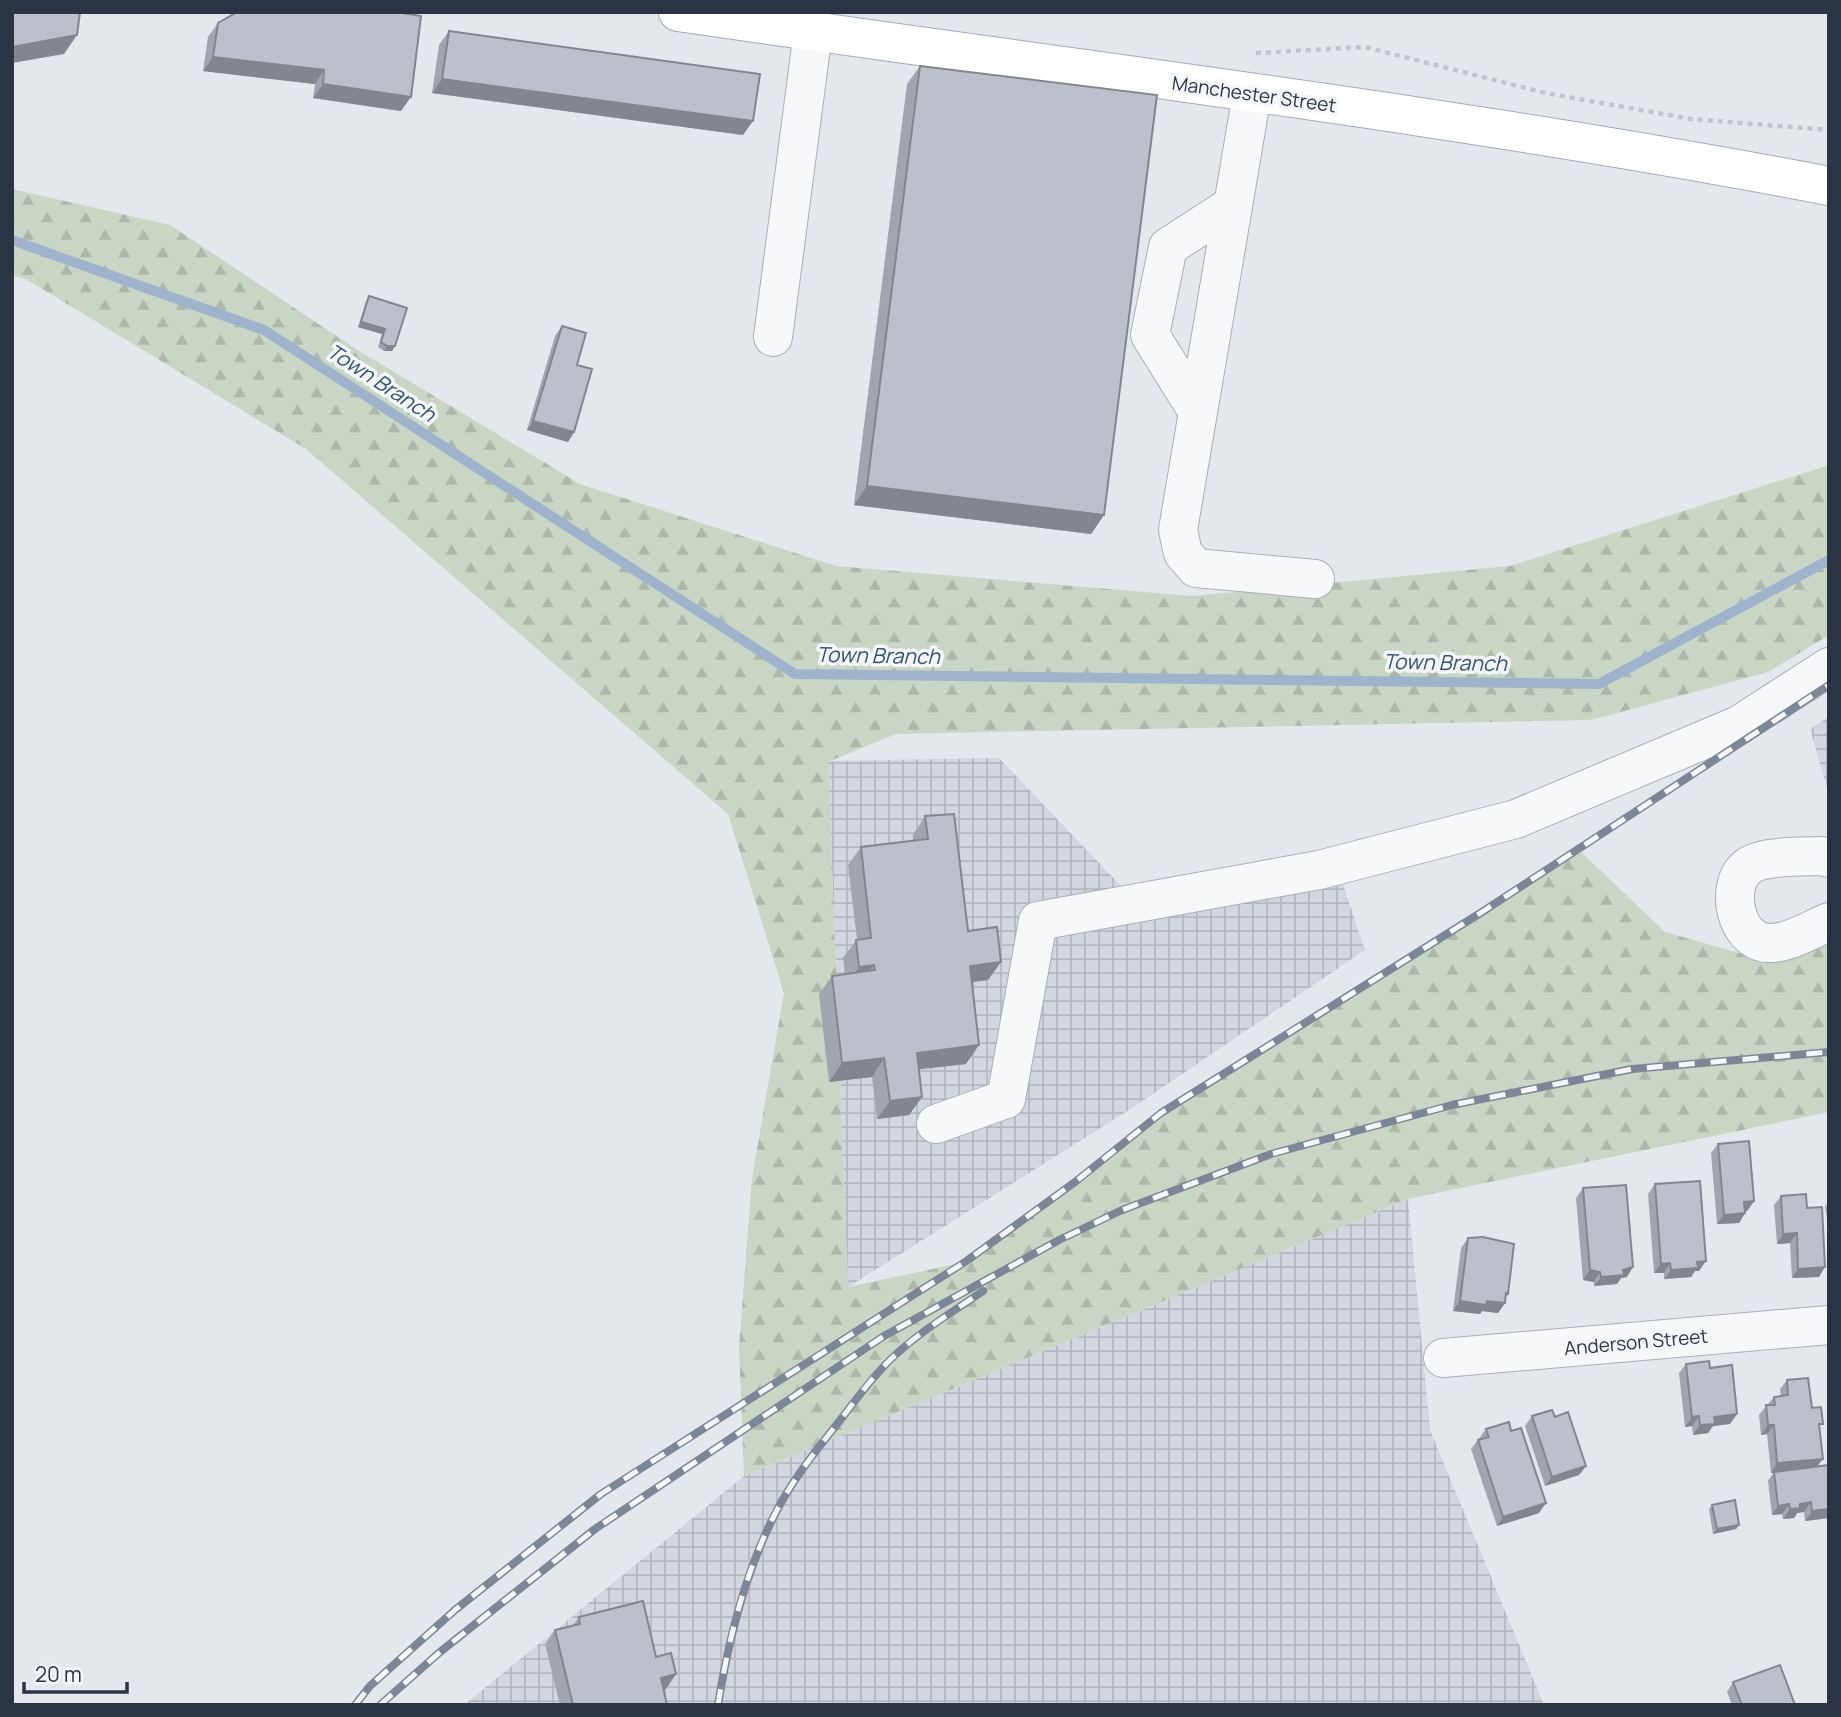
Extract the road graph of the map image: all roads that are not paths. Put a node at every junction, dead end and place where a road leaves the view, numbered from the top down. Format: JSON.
{"nodes":[{"id":1,"x":678,"y":12,"type":"edge"},
{"id":2,"x":813,"y":32,"type":"junction"},
{"id":3,"x":1252,"y":94,"type":"junction"},
{"id":4,"x":1829,"y":186,"type":"edge"},
{"id":5,"x":1233,"y":205,"type":"junction"},
{"id":6,"x":773,"y":337,"type":"dead end"},
{"id":7,"x":1198,"y":412,"type":"junction"},
{"id":8,"x":1315,"y":579,"type":"dead end"},
{"id":9,"x":1829,"y":667,"type":"edge"},
{"id":10,"x":1829,"y":858,"type":"edge"},
{"id":11,"x":1829,"y":922,"type":"edge"},
{"id":12,"x":936,"y":1124,"type":"dead end"},
{"id":13,"x":1827,"y":1329,"type":"edge"},
{"id":14,"x":1443,"y":1358,"type":"dead end"}],
"edges":[{"from":1,"to":2,"type":"main road","name":"Manchester Street"},
{"from":2,"to":3,"type":"main road","name":"Manchester Street"},
{"from":2,"to":6,"type":"street"},
{"from":3,"to":4,"type":"main road","name":"Manchester Street"},
{"from":3,"to":5,"type":"street"},
{"from":5,"to":7,"type":"street"},
{"from":5,"to":7,"type":"street"},
{"from":7,"to":8,"type":"street"},
{"from":9,"to":12,"type":"street"},
{"from":10,"to":11,"type":"street"},
{"from":13,"to":14,"type":"street","name":"Anderson Street"}]}
